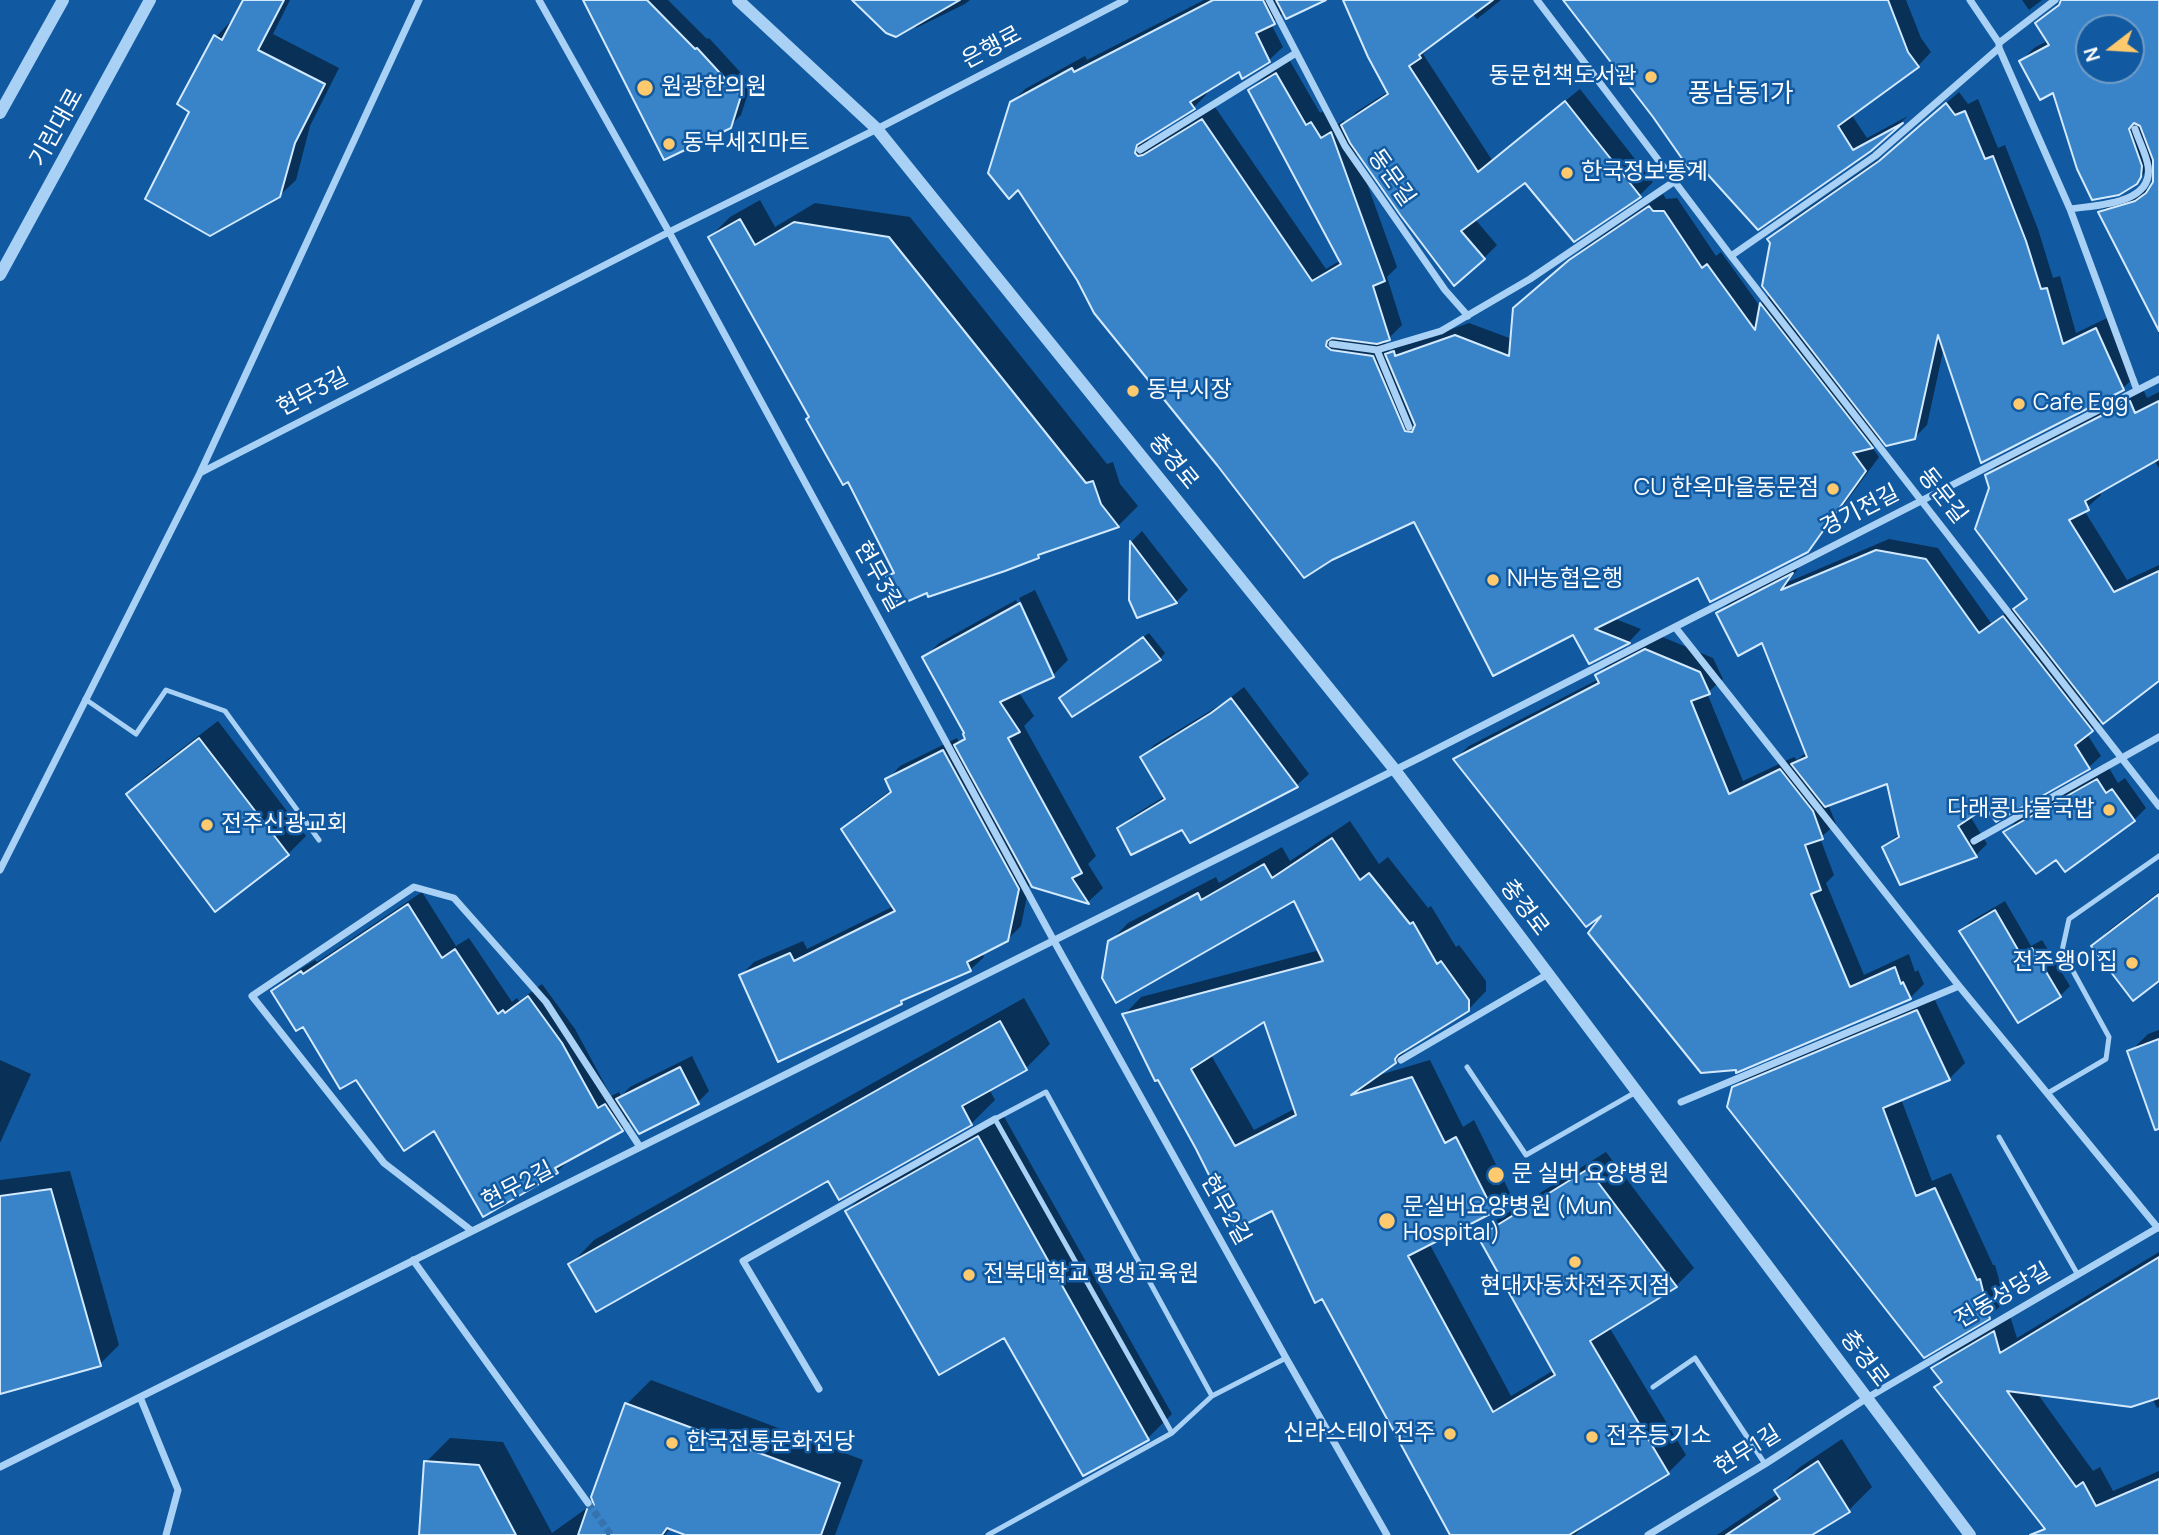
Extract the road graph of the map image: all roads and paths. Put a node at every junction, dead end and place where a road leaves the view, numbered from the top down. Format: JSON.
{"nodes":[{"id":1,"x":63,"y":0,"type":"edge"},
{"id":2,"x":150,"y":0,"type":"edge"},
{"id":3,"x":419,"y":0,"type":"edge"},
{"id":4,"x":538,"y":0,"type":"edge"},
{"id":5,"x":738,"y":0,"type":"edge"},
{"id":6,"x":1125,"y":0,"type":"edge"},
{"id":7,"x":1269,"y":0,"type":"edge"},
{"id":8,"x":1536,"y":0,"type":"edge"},
{"id":9,"x":1970,"y":0,"type":"edge"},
{"id":10,"x":2055,"y":0,"type":"edge"},
{"id":11,"x":1999,"y":45,"type":"junction"},
{"id":12,"x":1296,"y":53,"type":"junction"},
{"id":13,"x":0,"y":113,"type":"edge"},
{"id":14,"x":2135,"y":129,"type":"dead end"},
{"id":15,"x":877,"y":130,"type":"junction"},
{"id":16,"x":1140,"y":150,"type":"dead end"},
{"id":17,"x":1675,"y":181,"type":"junction"},
{"id":18,"x":2070,"y":209,"type":"junction"},
{"id":19,"x":669,"y":232,"type":"junction"},
{"id":20,"x":1731,"y":256,"type":"junction"},
{"id":21,"x":0,"y":275,"type":"edge"},
{"id":22,"x":1468,"y":316,"type":"junction"},
{"id":23,"x":1332,"y":344,"type":"dead end"},
{"id":24,"x":1377,"y":349,"type":"junction"},
{"id":25,"x":2159,"y":379,"type":"edge"},
{"id":26,"x":2137,"y":390,"type":"junction"},
{"id":27,"x":1409,"y":427,"type":"dead end"},
{"id":28,"x":200,"y":473,"type":"junction"},
{"id":29,"x":1921,"y":502,"type":"junction"},
{"id":30,"x":1675,"y":627,"type":"junction"},
{"id":31,"x":85,"y":699,"type":"junction"},
{"id":32,"x":2159,"y":737,"type":"edge"},
{"id":33,"x":2122,"y":760,"type":"junction"},
{"id":34,"x":1395,"y":770,"type":"junction"},
{"id":35,"x":2159,"y":806,"type":"edge"},
{"id":36,"x":319,"y":839,"type":"dead end"},
{"id":37,"x":1974,"y":841,"type":"dead end"},
{"id":38,"x":2159,"y":856,"type":"edge"},
{"id":39,"x":0,"y":870,"type":"edge"},
{"id":40,"x":1054,"y":940,"type":"junction"},
{"id":41,"x":1548,"y":974,"type":"junction"},
{"id":42,"x":1959,"y":986,"type":"junction"},
{"id":43,"x":1401,"y":1060,"type":"dead end"},
{"id":44,"x":1467,"y":1067,"type":"dead end"},
{"id":45,"x":1636,"y":1092,"type":"junction"},
{"id":46,"x":2048,"y":1093,"type":"junction"},
{"id":47,"x":1681,"y":1102,"type":"dead end"},
{"id":48,"x":995,"y":1119,"type":"junction"},
{"id":49,"x":1999,"y":1137,"type":"dead end"},
{"id":50,"x":640,"y":1147,"type":"junction"},
{"id":51,"x":2159,"y":1227,"type":"edge"},
{"id":52,"x":472,"y":1231,"type":"junction"},
{"id":53,"x":413,"y":1260,"type":"junction"},
{"id":54,"x":2078,"y":1275,"type":"junction"},
{"id":55,"x":1286,"y":1358,"type":"junction"},
{"id":56,"x":1653,"y":1387,"type":"dead end"},
{"id":57,"x":819,"y":1389,"type":"dead end"},
{"id":58,"x":1212,"y":1396,"type":"junction"},
{"id":59,"x":140,"y":1397,"type":"junction"},
{"id":60,"x":1867,"y":1398,"type":"junction"},
{"id":61,"x":1172,"y":1433,"type":"junction"},
{"id":62,"x":1765,"y":1464,"type":"junction"},
{"id":63,"x":0,"y":1467,"type":"edge"},
{"id":64,"x":588,"y":1503,"type":"tunnel mouth"},
{"id":65,"x":166,"y":1535,"type":"edge"},
{"id":66,"x":988,"y":1535,"type":"edge"},
{"id":67,"x":1387,"y":1535,"type":"edge"},
{"id":68,"x":1648,"y":1535,"type":"edge"},
{"id":69,"x":1970,"y":1535,"type":"edge"}],
"edges":[{"from":1,"to":13,"type":"street"},
{"from":2,"to":21,"type":"street","name":"기린대로"},
{"from":3,"to":28,"type":"street"},
{"from":4,"to":19,"type":"street","name":"현무3길"},
{"from":5,"to":15,"type":"street","name":"충경로"},
{"from":6,"to":15,"type":"street","name":"은행로"},
{"from":7,"to":12,"type":"street","name":"동문길"},
{"from":8,"to":17,"type":"street","name":"동문길"},
{"from":9,"to":11,"type":"street"},
{"from":10,"to":11,"type":"street"},
{"from":11,"to":18,"type":"street"},
{"from":11,"to":20,"type":"street"},
{"from":12,"to":16,"type":"street"},
{"from":12,"to":22,"type":"street","name":"동문길"},
{"from":14,"to":18,"type":"street"},
{"from":15,"to":19,"type":"street","name":"현무3길"},
{"from":15,"to":34,"type":"street","name":"충경로"},
{"from":17,"to":20,"type":"street","name":"동문길"},
{"from":17,"to":22,"type":"street"},
{"from":18,"to":26,"type":"street"},
{"from":19,"to":28,"type":"street","name":"현무3길"},
{"from":19,"to":40,"type":"street","name":"현무3길"},
{"from":20,"to":29,"type":"street","name":"동문길"},
{"from":22,"to":24,"type":"street"},
{"from":23,"to":24,"type":"street"},
{"from":24,"to":27,"type":"street"},
{"from":25,"to":26,"type":"street","name":"경기전길"},
{"from":26,"to":29,"type":"street","name":"경기전길"},
{"from":28,"to":31,"type":"street"},
{"from":29,"to":30,"type":"street","name":"경기전길"},
{"from":29,"to":33,"type":"street","name":"동문길"},
{"from":30,"to":34,"type":"street","name":"경기전길"},
{"from":30,"to":42,"type":"street"},
{"from":31,"to":36,"type":"lane"},
{"from":31,"to":39,"type":"street"},
{"from":32,"to":33,"type":"street"},
{"from":33,"to":35,"type":"street","name":"동문길"},
{"from":33,"to":37,"type":"street"},
{"from":34,"to":40,"type":"street","name":"현무2길"},
{"from":34,"to":41,"type":"street","name":"충경로"},
{"from":38,"to":46,"type":"lane"},
{"from":40,"to":50,"type":"street","name":"현무2길"},
{"from":40,"to":55,"type":"street","name":"현무2길"},
{"from":41,"to":43,"type":"street"},
{"from":41,"to":45,"type":"street","name":"충경로"},
{"from":42,"to":46,"type":"street","name":"전동성당길"},
{"from":42,"to":47,"type":"street"},
{"from":44,"to":45,"type":"lane"},
{"from":45,"to":60,"type":"street","name":"충경로"},
{"from":46,"to":51,"type":"street","name":"전동성당길"},
{"from":48,"to":57,"type":"street"},
{"from":48,"to":58,"type":"lane"},
{"from":48,"to":61,"type":"lane"},
{"from":49,"to":54,"type":"lane"},
{"from":50,"to":52,"type":"street","name":"현무2길"},
{"from":50,"to":52,"type":"street"},
{"from":51,"to":54,"type":"street","name":"전동성당길"},
{"from":52,"to":53,"type":"street","name":"현무2길"},
{"from":53,"to":59,"type":"street","name":"현무2길"},
{"from":53,"to":64,"type":"street"},
{"from":54,"to":60,"type":"street","name":"전동성당길"},
{"from":55,"to":58,"type":"lane"},
{"from":55,"to":67,"type":"street","name":"현무2길"},
{"from":56,"to":62,"type":"lane"},
{"from":58,"to":61,"type":"lane"},
{"from":59,"to":63,"type":"street","name":"현무2길"},
{"from":59,"to":65,"type":"street"},
{"from":60,"to":62,"type":"street","name":"현무1길"},
{"from":60,"to":69,"type":"street","name":"충경로"},
{"from":61,"to":66,"type":"lane"},
{"from":62,"to":68,"type":"street","name":"현무1길"}]}
